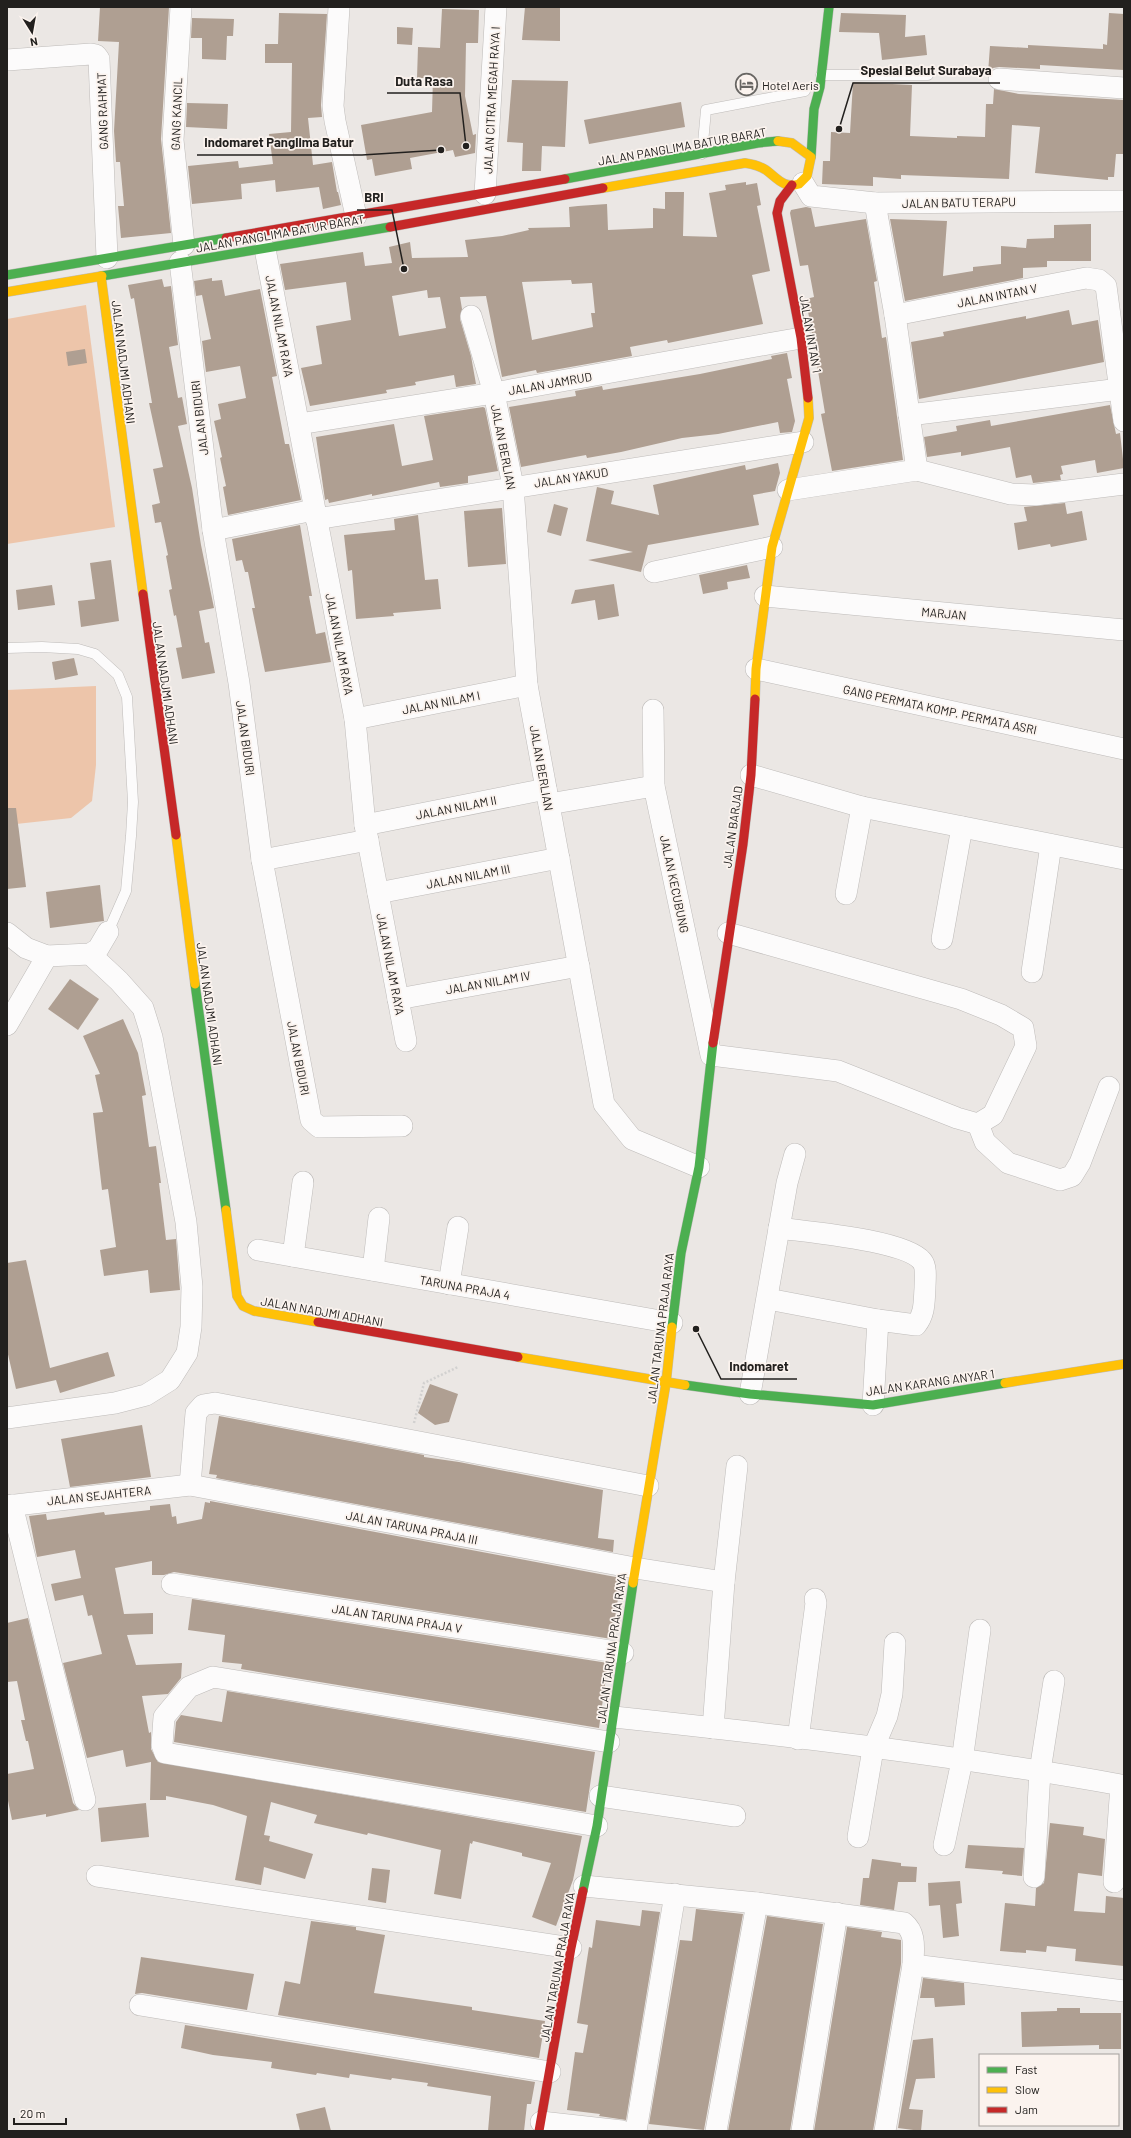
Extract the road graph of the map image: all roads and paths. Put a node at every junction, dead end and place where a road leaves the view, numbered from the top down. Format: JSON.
{"nodes":[{"id":1,"x":181,"y":7,"type":"edge"},
{"id":2,"x":339,"y":7,"type":"edge"},
{"id":3,"x":496,"y":7,"type":"edge"},
{"id":4,"x":830,"y":7,"type":"edge"},
{"id":5,"x":7,"y":60,"type":"edge"},
{"id":6,"x":821,"y":74,"type":"junction"},
{"id":7,"x":928,"y":75,"type":"dead end"},
{"id":8,"x":999,"y":79,"type":"dead end"},
{"id":9,"x":1124,"y":88,"type":"edge"},
{"id":10,"x":805,"y":91,"type":"dead end"},
{"id":11,"x":814,"y":109,"type":"junction"},
{"id":12,"x":804,"y":119,"type":"dead end"},
{"id":13,"x":702,"y":154,"type":"junction"},
{"id":14,"x":811,"y":157,"type":"junction"},
{"id":15,"x":797,"y":184,"type":"junction"},
{"id":16,"x":485,"y":194,"type":"junction"},
{"id":17,"x":1124,"y":201,"type":"edge"},
{"id":18,"x":875,"y":204,"type":"junction"},
{"id":19,"x":356,"y":216,"type":"junction"},
{"id":20,"x":265,"y":249,"type":"junction"},
{"id":21,"x":182,"y":254,"type":"junction"},
{"id":22,"x":104,"y":267,"type":"junction"},
{"id":23,"x":7,"y":275,"type":"edge"},
{"id":24,"x":7,"y":292,"type":"edge"},
{"id":25,"x":895,"y":315,"type":"junction"},
{"id":26,"x":471,"y":316,"type":"dead end"},
{"id":27,"x":801,"y":338,"type":"junction"},
{"id":28,"x":1120,"y":389,"type":"junction"},
{"id":29,"x":494,"y":392,"type":"junction"},
{"id":30,"x":909,"y":416,"type":"junction"},
{"id":31,"x":1124,"y":421,"type":"edge"},
{"id":32,"x":299,"y":424,"type":"junction"},
{"id":33,"x":804,"y":442,"type":"junction"},
{"id":34,"x":916,"y":470,"type":"junction"},
{"id":35,"x":1124,"y":484,"type":"edge"},
{"id":36,"x":513,"y":486,"type":"junction"},
{"id":37,"x":788,"y":490,"type":"junction"},
{"id":38,"x":315,"y":514,"type":"junction"},
{"id":39,"x":213,"y":530,"type":"junction"},
{"id":40,"x":772,"y":547,"type":"junction"},
{"id":41,"x":654,"y":572,"type":"dead end"},
{"id":42,"x":765,"y":596,"type":"junction"},
{"id":43,"x":1124,"y":630,"type":"edge"},
{"id":44,"x":7,"y":648,"type":"edge"},
{"id":45,"x":756,"y":669,"type":"junction"},
{"id":46,"x":527,"y":685,"type":"junction"},
{"id":47,"x":653,"y":710,"type":"dead end"},
{"id":48,"x":355,"y":719,"type":"junction"},
{"id":49,"x":1124,"y":749,"type":"edge"},
{"id":50,"x":751,"y":775,"type":"junction"},
{"id":51,"x":654,"y":786,"type":"junction"},
{"id":52,"x":548,"y":797,"type":"junction"},
{"id":53,"x":862,"y":807,"type":"junction"},
{"id":54,"x":962,"y":827,"type":"junction"},
{"id":55,"x":366,"y":832,"type":"junction"},
{"id":56,"x":1051,"y":845,"type":"junction"},
{"id":57,"x":559,"y":858,"type":"junction"},
{"id":58,"x":1124,"y":859,"type":"edge"},
{"id":59,"x":262,"y":860,"type":"junction"},
{"id":60,"x":378,"y":893,"type":"junction"},
{"id":61,"x":846,"y":894,"type":"dead end"},
{"id":62,"x":108,"y":932,"type":"joint"},
{"id":63,"x":7,"y":933,"type":"edge"},
{"id":64,"x":728,"y":933,"type":"junction"},
{"id":65,"x":942,"y":939,"type":"dead end"},
{"id":66,"x":90,"y":954,"type":"junction"},
{"id":67,"x":47,"y":956,"type":"junction"},
{"id":68,"x":579,"y":966,"type":"junction"},
{"id":69,"x":1032,"y":972,"type":"dead end"},
{"id":70,"x":398,"y":999,"type":"junction"},
{"id":71,"x":7,"y":1025,"type":"edge"},
{"id":72,"x":406,"y":1040,"type":"dead end"},
{"id":73,"x":711,"y":1055,"type":"junction"},
{"id":74,"x":1109,"y":1087,"type":"dead end"},
{"id":75,"x":978,"y":1124,"type":"junction"},
{"id":76,"x":402,"y":1126,"type":"dead end"},
{"id":77,"x":795,"y":1154,"type":"dead end"},
{"id":78,"x":699,"y":1167,"type":"junction"},
{"id":79,"x":303,"y":1182,"type":"dead end"},
{"id":80,"x":379,"y":1218,"type":"dead end"},
{"id":81,"x":458,"y":1227,"type":"dead end"},
{"id":82,"x":779,"y":1228,"type":"junction"},
{"id":83,"x":258,"y":1250,"type":"dead end"},
{"id":84,"x":293,"y":1256,"type":"junction"},
{"id":85,"x":373,"y":1270,"type":"junction"},
{"id":86,"x":448,"y":1284,"type":"junction"},
{"id":87,"x":768,"y":1299,"type":"junction"},
{"id":88,"x":878,"y":1320,"type":"junction"},
{"id":89,"x":672,"y":1323,"type":"junction"},
{"id":90,"x":1124,"y":1364,"type":"edge"},
{"id":91,"x":459,"y":1366,"type":"dead end"},
{"id":92,"x":666,"y":1383,"type":"junction"},
{"id":93,"x":750,"y":1394,"type":"junction"},
{"id":94,"x":872,"y":1405,"type":"junction"},
{"id":95,"x":9,"y":1413,"type":"edge"},
{"id":96,"x":410,"y":1440,"type":"junction"},
{"id":97,"x":737,"y":1466,"type":"dead end"},
{"id":98,"x":190,"y":1485,"type":"junction"},
{"id":99,"x":648,"y":1486,"type":"junction"},
{"id":100,"x":9,"y":1505,"type":"edge"},
{"id":101,"x":635,"y":1568,"type":"junction"},
{"id":102,"x":724,"y":1582,"type":"junction"},
{"id":103,"x":172,"y":1584,"type":"dead end"},
{"id":104,"x":815,"y":1599,"type":"dead end"},
{"id":105,"x":980,"y":1630,"type":"dead end"},
{"id":106,"x":895,"y":1643,"type":"dead end"},
{"id":107,"x":623,"y":1653,"type":"junction"},
{"id":108,"x":1054,"y":1681,"type":"dead end"},
{"id":109,"x":614,"y":1717,"type":"junction"},
{"id":110,"x":713,"y":1728,"type":"junction"},
{"id":111,"x":798,"y":1740,"type":"junction"},
{"id":112,"x":609,"y":1742,"type":"junction"},
{"id":113,"x":873,"y":1749,"type":"junction"},
{"id":114,"x":962,"y":1761,"type":"junction"},
{"id":115,"x":1040,"y":1771,"type":"junction"},
{"id":116,"x":600,"y":1796,"type":"junction"},
{"id":117,"x":85,"y":1800,"type":"dead end"},
{"id":118,"x":735,"y":1816,"type":"dead end"},
{"id":119,"x":597,"y":1826,"type":"junction"},
{"id":120,"x":858,"y":1837,"type":"dead end"},
{"id":121,"x":944,"y":1845,"type":"dead end"},
{"id":122,"x":97,"y":1876,"type":"dead end"},
{"id":123,"x":1034,"y":1877,"type":"dead end"},
{"id":124,"x":1114,"y":1882,"type":"dead end"},
{"id":125,"x":584,"y":1886,"type":"junction"},
{"id":126,"x":675,"y":1894,"type":"junction"},
{"id":127,"x":757,"y":1903,"type":"junction"},
{"id":128,"x":837,"y":1913,"type":"junction"},
{"id":129,"x":571,"y":1948,"type":"junction"},
{"id":130,"x":913,"y":1965,"type":"junction"},
{"id":131,"x":1124,"y":1991,"type":"edge"},
{"id":132,"x":140,"y":2005,"type":"dead end"},
{"id":133,"x":550,"y":2072,"type":"junction"},
{"id":134,"x":540,"y":2127,"type":"edge"},
{"id":135,"x":622,"y":2131,"type":"edge"},
{"id":136,"x":636,"y":2131,"type":"edge"},
{"id":137,"x":716,"y":2131,"type":"edge"},
{"id":138,"x":802,"y":2131,"type":"edge"},
{"id":139,"x":885,"y":2131,"type":"edge"}],
"edges":[{"from":1,"to":21,"type":"street","name":"GANG KANCIL"},
{"from":2,"to":19,"type":"street"},
{"from":3,"to":16,"type":"street","name":"JALAN CITRA MEGAH RAYA I"},
{"from":4,"to":6,"type":"main road"},
{"from":5,"to":22,"type":"street","name":"GANG RAHMAT"},
{"from":6,"to":7,"type":"lane"},
{"from":6,"to":11,"type":"main road"},
{"from":8,"to":9,"type":"street"},
{"from":10,"to":13,"type":"lane"},
{"from":11,"to":12,"type":"main road"},
{"from":11,"to":14,"type":"main road"},
{"from":13,"to":14,"type":"main road","name":"JALAN PANGLIMA BATUR BARAT"},
{"from":13,"to":16,"type":"main road","name":"JALAN PANGLIMA BATUR BARAT"},
{"from":14,"to":15,"type":"main road"},
{"from":15,"to":18,"type":"street","name":"JALAN BATU TERAPU"},
{"from":15,"to":20,"type":"main road","name":"JALAN PANGLIMA BATUR BARAT"},
{"from":15,"to":27,"type":"main road","name":"JALAN INTAN 1"},
{"from":16,"to":19,"type":"main road","name":"JALAN PANGLIMA BATUR BARAT"},
{"from":17,"to":18,"type":"street","name":"JALAN BATU TERAPU"},
{"from":18,"to":25,"type":"street"},
{"from":19,"to":21,"type":"main road","name":"JALAN PANGLIMA BATUR BARAT"},
{"from":20,"to":21,"type":"main road","name":"JALAN PANGLIMA BATUR BARAT"},
{"from":20,"to":32,"type":"street","name":"JALAN NILAM RAYA"},
{"from":21,"to":22,"type":"main road","name":"JALAN PANGLIMA BATUR BARAT"},
{"from":21,"to":22,"type":"main road","name":"JALAN PANGLIMA BATUR BARAT"},
{"from":21,"to":39,"type":"street","name":"JALAN BIDURI"},
{"from":22,"to":23,"type":"main road","name":"JALAN PANGLIMA BATUR BARAT"},
{"from":22,"to":24,"type":"main road","name":"JALAN PANGLIMA BATUR BARAT"},
{"from":22,"to":92,"type":"main road","name":"JALAN NADJMI ADHANI"},
{"from":25,"to":28,"type":"street","name":"JALAN INTAN V"},
{"from":25,"to":30,"type":"street"},
{"from":26,"to":29,"type":"street","name":"JALAN BERLIAN"},
{"from":27,"to":29,"type":"street","name":"JALAN JAMRUD"},
{"from":27,"to":33,"type":"main road","name":"JALAN INTAN 1"},
{"from":28,"to":30,"type":"street"},
{"from":28,"to":31,"type":"street"},
{"from":29,"to":32,"type":"street","name":"JALAN JAMRUD"},
{"from":29,"to":36,"type":"street","name":"JALAN BERLIAN"},
{"from":30,"to":34,"type":"street"},
{"from":32,"to":38,"type":"street","name":"JALAN NILAM RAYA"},
{"from":33,"to":36,"type":"street","name":"JALAN YAKUD"},
{"from":33,"to":37,"type":"main road","name":"JALAN INTAN 1"},
{"from":34,"to":35,"type":"street"},
{"from":34,"to":37,"type":"street"},
{"from":36,"to":38,"type":"street","name":"JALAN YAKUD"},
{"from":36,"to":46,"type":"street","name":"JALAN BERLIAN"},
{"from":37,"to":40,"type":"main road","name":"JALAN BARJAD"},
{"from":38,"to":39,"type":"street","name":"JALAN YAKUD"},
{"from":38,"to":48,"type":"street","name":"JALAN NILAM RAYA"},
{"from":39,"to":59,"type":"street","name":"JALAN BIDURI"},
{"from":40,"to":41,"type":"street"},
{"from":40,"to":42,"type":"main road","name":"JALAN BARJAD"},
{"from":42,"to":43,"type":"street","name":"MARJAN"},
{"from":42,"to":45,"type":"main road","name":"JALAN BARJAD"},
{"from":44,"to":62,"type":"lane"},
{"from":45,"to":49,"type":"street","name":"GANG PERMATA KOMP. PERMATA ASRI"},
{"from":45,"to":50,"type":"main road","name":"JALAN BARJAD"},
{"from":46,"to":48,"type":"street","name":"JALAN NILAM I"},
{"from":46,"to":52,"type":"street","name":"JALAN BERLIAN"},
{"from":47,"to":51,"type":"street","name":"JALAN KECUBUNG"},
{"from":48,"to":55,"type":"street","name":"JALAN NILAM RAYA"},
{"from":50,"to":53,"type":"street"},
{"from":50,"to":64,"type":"main road","name":"JALAN BARJAD"},
{"from":51,"to":52,"type":"street","name":"JALAN NILAM II"},
{"from":51,"to":73,"type":"street","name":"JALAN KECUBUNG"},
{"from":52,"to":55,"type":"street","name":"JALAN NILAM II"},
{"from":52,"to":57,"type":"street","name":"JALAN BERLIAN"},
{"from":53,"to":54,"type":"street"},
{"from":53,"to":61,"type":"street"},
{"from":54,"to":56,"type":"street"},
{"from":54,"to":65,"type":"street"},
{"from":55,"to":59,"type":"street","name":"JALAN NILAM II"},
{"from":55,"to":60,"type":"street","name":"JALAN NILAM RAYA"},
{"from":56,"to":58,"type":"street"},
{"from":56,"to":69,"type":"street"},
{"from":57,"to":60,"type":"street","name":"JALAN NILAM III"},
{"from":57,"to":68,"type":"street","name":"JALAN BERLIAN"},
{"from":59,"to":76,"type":"street","name":"JALAN BIDURI"},
{"from":60,"to":70,"type":"street","name":"JALAN NILAM RAYA"},
{"from":62,"to":66,"type":"street"},
{"from":63,"to":67,"type":"street"},
{"from":64,"to":73,"type":"main road","name":"JALAN BARJAD"},
{"from":64,"to":75,"type":"street"},
{"from":66,"to":67,"type":"street"},
{"from":66,"to":95,"type":"street"},
{"from":67,"to":71,"type":"street"},
{"from":68,"to":70,"type":"street","name":"JALAN NILAM IV"},
{"from":68,"to":78,"type":"street","name":"JALAN BERLIAN"},
{"from":70,"to":72,"type":"street","name":"JALAN NILAM RAYA"},
{"from":73,"to":75,"type":"street"},
{"from":73,"to":78,"type":"main road","name":"JALAN BARJAD"},
{"from":74,"to":75,"type":"street"},
{"from":77,"to":82,"type":"street"},
{"from":78,"to":89,"type":"main road","name":"JALAN TARUNA PRAJA RAYA"},
{"from":79,"to":84,"type":"street"},
{"from":80,"to":85,"type":"street"},
{"from":81,"to":86,"type":"street"},
{"from":82,"to":87,"type":"street"},
{"from":82,"to":88,"type":"street"},
{"from":83,"to":84,"type":"street","name":"TARUNA PRAJA 4"},
{"from":84,"to":85,"type":"street","name":"TARUNA PRAJA 4"},
{"from":85,"to":86,"type":"street","name":"TARUNA PRAJA 4"},
{"from":86,"to":89,"type":"street","name":"TARUNA PRAJA 4"},
{"from":87,"to":88,"type":"street"},
{"from":87,"to":93,"type":"street"},
{"from":88,"to":94,"type":"street"},
{"from":89,"to":92,"type":"main road","name":"JALAN TARUNA PRAJA RAYA"},
{"from":90,"to":94,"type":"main road","name":"JALAN KARANG ANYAR 1"},
{"from":91,"to":96,"type":"path"},
{"from":92,"to":93,"type":"main road","name":"JALAN KARANG ANYAR 1"},
{"from":92,"to":99,"type":"main road","name":"JALAN TARUNA PRAJA RAYA"},
{"from":93,"to":94,"type":"main road","name":"JALAN KARANG ANYAR 1"},
{"from":96,"to":98,"type":"street"},
{"from":96,"to":99,"type":"street"},
{"from":97,"to":102,"type":"street"},
{"from":98,"to":100,"type":"street","name":"JALAN SEJAHTERA"},
{"from":98,"to":101,"type":"street","name":"JALAN TARUNA PRAJA III"},
{"from":99,"to":101,"type":"main road","name":"JALAN TARUNA PRAJA RAYA"},
{"from":100,"to":117,"type":"street"},
{"from":101,"to":102,"type":"street","name":"JALAN TARUNA PRAJA III"},
{"from":101,"to":107,"type":"main road","name":"JALAN TARUNA PRAJA RAYA"},
{"from":102,"to":110,"type":"street"},
{"from":103,"to":107,"type":"street","name":"JALAN TARUNA PRAJA V"},
{"from":104,"to":111,"type":"street"},
{"from":105,"to":114,"type":"street"},
{"from":106,"to":113,"type":"street"},
{"from":107,"to":109,"type":"main road","name":"JALAN TARUNA PRAJA RAYA"},
{"from":108,"to":115,"type":"street"},
{"from":109,"to":110,"type":"street"},
{"from":109,"to":112,"type":"main road","name":"JALAN TARUNA PRAJA RAYA"},
{"from":110,"to":111,"type":"street"},
{"from":111,"to":113,"type":"street"},
{"from":112,"to":116,"type":"main road","name":"JALAN TARUNA PRAJA RAYA"},
{"from":112,"to":119,"type":"street"},
{"from":113,"to":114,"type":"street"},
{"from":113,"to":120,"type":"street"},
{"from":114,"to":115,"type":"street"},
{"from":114,"to":121,"type":"street"},
{"from":115,"to":123,"type":"street"},
{"from":115,"to":124,"type":"street"},
{"from":116,"to":118,"type":"street"},
{"from":116,"to":119,"type":"main road","name":"JALAN TARUNA PRAJA RAYA"},
{"from":119,"to":125,"type":"main road","name":"JALAN TARUNA PRAJA RAYA"},
{"from":122,"to":129,"type":"street"},
{"from":125,"to":126,"type":"street"},
{"from":125,"to":129,"type":"main road","name":"JALAN TARUNA PRAJA RAYA"},
{"from":126,"to":127,"type":"street"},
{"from":126,"to":136,"type":"street"},
{"from":127,"to":128,"type":"street"},
{"from":127,"to":137,"type":"street"},
{"from":128,"to":130,"type":"street"},
{"from":128,"to":138,"type":"street"},
{"from":129,"to":133,"type":"main road","name":"JALAN TARUNA PRAJA RAYA"},
{"from":130,"to":131,"type":"street"},
{"from":130,"to":139,"type":"street"},
{"from":132,"to":133,"type":"street"},
{"from":133,"to":134,"type":"main road","name":"JALAN TARUNA PRAJA RAYA"},
{"from":134,"to":135,"type":"street"}]}
